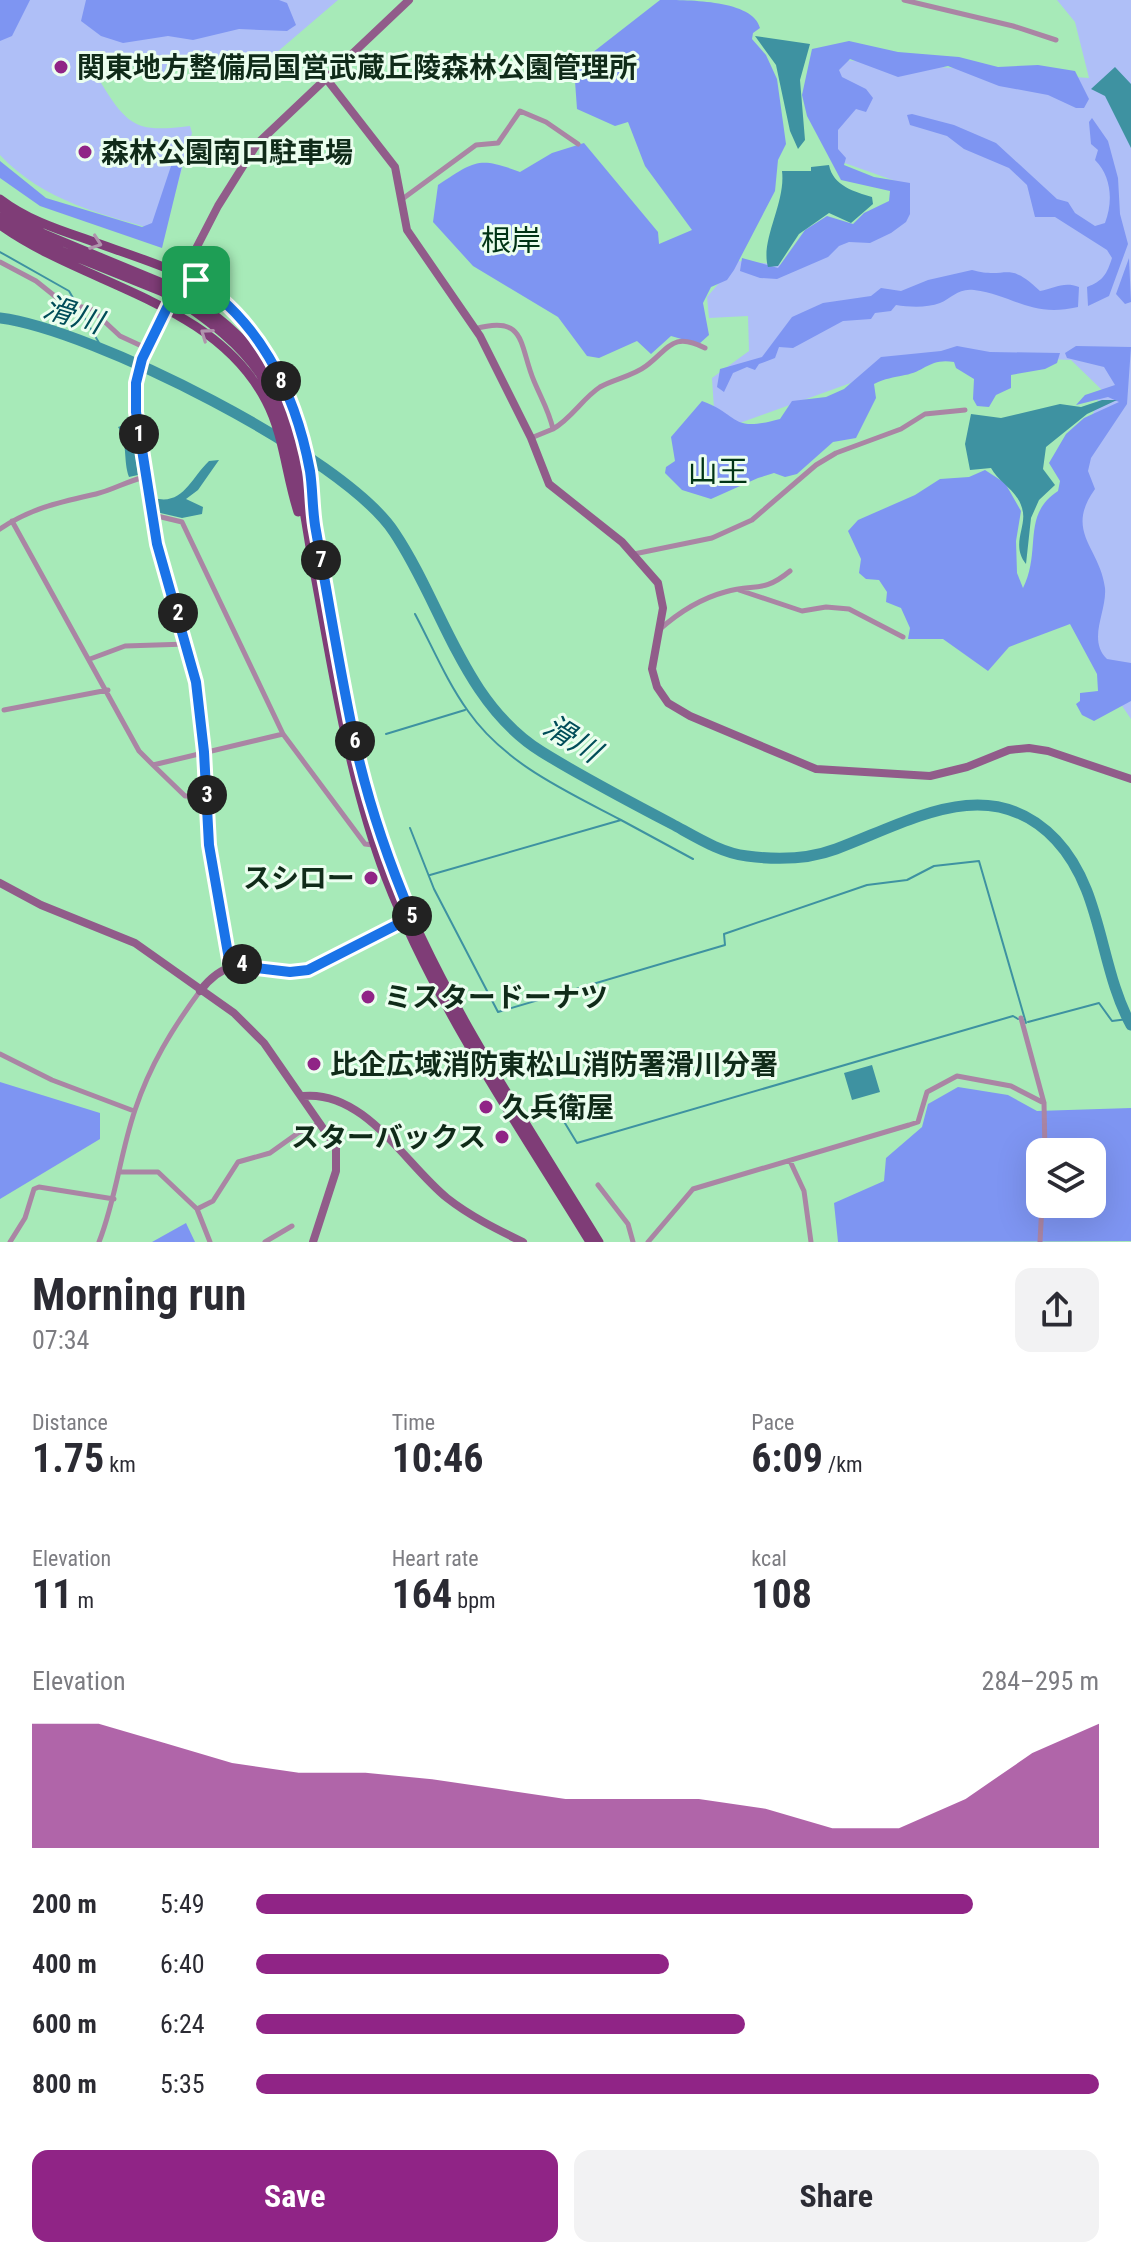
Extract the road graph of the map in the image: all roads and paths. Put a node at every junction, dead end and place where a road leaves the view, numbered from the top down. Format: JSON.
{"nodes":[{"id":1,"x":409,"y":0,"type":"edge"},
{"id":2,"x":904,"y":0,"type":"edge"},
{"id":3,"x":1056,"y":40,"type":"dead end"},
{"id":4,"x":325,"y":77,"type":"junction"},
{"id":5,"x":578,"y":144,"type":"dead end"},
{"id":6,"x":0,"y":199,"type":"edge"},
{"id":7,"x":401,"y":200,"type":"junction"},
{"id":8,"x":0,"y":207,"type":"edge"},
{"id":9,"x":0,"y":217,"type":"edge"},
{"id":10,"x":0,"y":225,"type":"edge"},
{"id":11,"x":0,"y":262,"type":"edge"},
{"id":12,"x":184,"y":273,"type":"junction"},
{"id":13,"x":165,"y":289,"type":"junction"},
{"id":14,"x":182,"y":297,"type":"junction"},
{"id":15,"x":165,"y":308,"type":"junction"},
{"id":16,"x":475,"y":329,"type":"junction"},
{"id":17,"x":705,"y":348,"type":"dead end"},
{"id":18,"x":145,"y":351,"type":"junction"},
{"id":19,"x":965,"y":410,"type":"dead end"},
{"id":20,"x":553,"y":429,"type":"junction"},
{"id":21,"x":531,"y":438,"type":"junction"},
{"id":22,"x":146,"y":477,"type":"junction"},
{"id":23,"x":312,"y":514,"type":"junction"},
{"id":24,"x":152,"y":515,"type":"junction"},
{"id":25,"x":12,"y":521,"type":"junction"},
{"id":26,"x":0,"y":529,"type":"edge"},
{"id":27,"x":307,"y":534,"type":"junction"},
{"id":28,"x":634,"y":554,"type":"junction"},
{"id":29,"x":790,"y":571,"type":"dead end"},
{"id":30,"x":739,"y":590,"type":"junction"},
{"id":31,"x":658,"y":631,"type":"junction"},
{"id":32,"x":903,"y":637,"type":"dead end"},
{"id":33,"x":188,"y":644,"type":"junction"},
{"id":34,"x":90,"y":659,"type":"junction"},
{"id":35,"x":108,"y":690,"type":"junction"},
{"id":36,"x":4,"y":710,"type":"dead end"},
{"id":37,"x":283,"y":734,"type":"junction"},
{"id":38,"x":204,"y":752,"type":"junction"},
{"id":39,"x":153,"y":765,"type":"junction"},
{"id":40,"x":1131,"y":779,"type":"edge"},
{"id":41,"x":207,"y":796,"type":"junction"},
{"id":42,"x":374,"y":845,"type":"junction"},
{"id":43,"x":0,"y":883,"type":"edge"},
{"id":44,"x":408,"y":919,"type":"junction"},
{"id":45,"x":230,"y":965,"type":"junction"},
{"id":46,"x":200,"y":991,"type":"junction"},
{"id":47,"x":1021,"y":1018,"type":"dead end"},
{"id":48,"x":0,"y":1054,"type":"edge"},
{"id":49,"x":303,"y":1096,"type":"junction"},
{"id":50,"x":1044,"y":1103,"type":"junction"},
{"id":51,"x":134,"y":1111,"type":"junction"},
{"id":52,"x":322,"y":1123,"type":"junction"},
{"id":53,"x":1045,"y":1138,"type":"edge"},
{"id":54,"x":790,"y":1161,"type":"junction"},
{"id":55,"x":120,"y":1172,"type":"junction"},
{"id":56,"x":598,"y":1185,"type":"dead end"},
{"id":57,"x":114,"y":1199,"type":"junction"},
{"id":58,"x":197,"y":1209,"type":"junction"},
{"id":59,"x":1041,"y":1218,"type":"edge"},
{"id":60,"x":292,"y":1226,"type":"dead end"},
{"id":61,"x":10,"y":1242,"type":"edge"},
{"id":62,"x":99,"y":1242,"type":"edge"},
{"id":63,"x":210,"y":1242,"type":"edge"},
{"id":64,"x":265,"y":1242,"type":"edge"},
{"id":65,"x":313,"y":1242,"type":"edge"},
{"id":66,"x":523,"y":1242,"type":"edge"},
{"id":67,"x":590,"y":1242,"type":"edge"},
{"id":68,"x":599,"y":1242,"type":"edge"},
{"id":69,"x":633,"y":1242,"type":"edge"},
{"id":70,"x":648,"y":1242,"type":"edge"},
{"id":71,"x":811,"y":1242,"type":"edge"},
{"id":72,"x":1040,"y":1242,"type":"edge"}],
"edges":[{"from":1,"to":4,"type":"street"},
{"from":2,"to":3,"type":"street"},
{"from":4,"to":7,"type":"street"},
{"from":4,"to":12,"type":"street"},
{"from":5,"to":7,"type":"street"},
{"from":6,"to":12,"type":"main road","one_way":true},
{"from":7,"to":16,"type":"street"},
{"from":8,"to":13,"type":"main road"},
{"from":9,"to":13,"type":"main road"},
{"from":10,"to":15,"type":"main road"},
{"from":11,"to":18,"type":"street"},
{"from":12,"to":15,"type":"street"},
{"from":12,"to":23,"type":"main road"},
{"from":13,"to":14,"type":"main road","bridge":true},
{"from":14,"to":23,"type":"main road"},
{"from":14,"to":27,"type":"main road"},
{"from":15,"to":18,"type":"street"},
{"from":27,"to":15,"type":"main road","one_way":true},
{"from":16,"to":20,"type":"street"},
{"from":16,"to":21,"type":"street"},
{"from":17,"to":20,"type":"street"},
{"from":18,"to":22,"type":"street"},
{"from":19,"to":28,"type":"street"},
{"from":20,"to":21,"type":"street"},
{"from":21,"to":28,"type":"street"},
{"from":22,"to":24,"type":"street"},
{"from":22,"to":25,"type":"street"},
{"from":23,"to":44,"type":"main road"},
{"from":24,"to":33,"type":"street"},
{"from":24,"to":37,"type":"street"},
{"from":25,"to":26,"type":"street"},
{"from":25,"to":34,"type":"street"},
{"from":27,"to":42,"type":"main road"},
{"from":28,"to":31,"type":"street"},
{"from":29,"to":30,"type":"street"},
{"from":30,"to":31,"type":"street"},
{"from":30,"to":32,"type":"street"},
{"from":31,"to":40,"type":"street"},
{"from":33,"to":34,"type":"street"},
{"from":33,"to":38,"type":"street"},
{"from":34,"to":35,"type":"street"},
{"from":35,"to":36,"type":"street"},
{"from":35,"to":39,"type":"street"},
{"from":37,"to":38,"type":"street"},
{"from":37,"to":42,"type":"street"},
{"from":38,"to":39,"type":"street"},
{"from":38,"to":41,"type":"street"},
{"from":39,"to":41,"type":"street"},
{"from":41,"to":45,"type":"street"},
{"from":42,"to":44,"type":"main road"},
{"from":43,"to":46,"type":"street"},
{"from":44,"to":45,"type":"street"},
{"from":44,"to":67,"type":"main road"},
{"from":44,"to":68,"type":"main road"},
{"from":45,"to":46,"type":"street"},
{"from":46,"to":49,"type":"street"},
{"from":46,"to":51,"type":"street"},
{"from":47,"to":50,"type":"street"},
{"from":48,"to":51,"type":"street"},
{"from":49,"to":52,"type":"street"},
{"from":49,"to":66,"type":"street"},
{"from":50,"to":53,"type":"street"},
{"from":50,"to":54,"type":"street"},
{"from":51,"to":55,"type":"street"},
{"from":52,"to":58,"type":"street"},
{"from":52,"to":65,"type":"street"},
{"from":54,"to":70,"type":"street"},
{"from":54,"to":71,"type":"street"},
{"from":55,"to":57,"type":"street"},
{"from":55,"to":58,"type":"street"},
{"from":56,"to":69,"type":"street"},
{"from":57,"to":61,"type":"street"},
{"from":57,"to":62,"type":"street"},
{"from":58,"to":63,"type":"street"},
{"from":59,"to":72,"type":"street"},
{"from":60,"to":64,"type":"street"}]}
